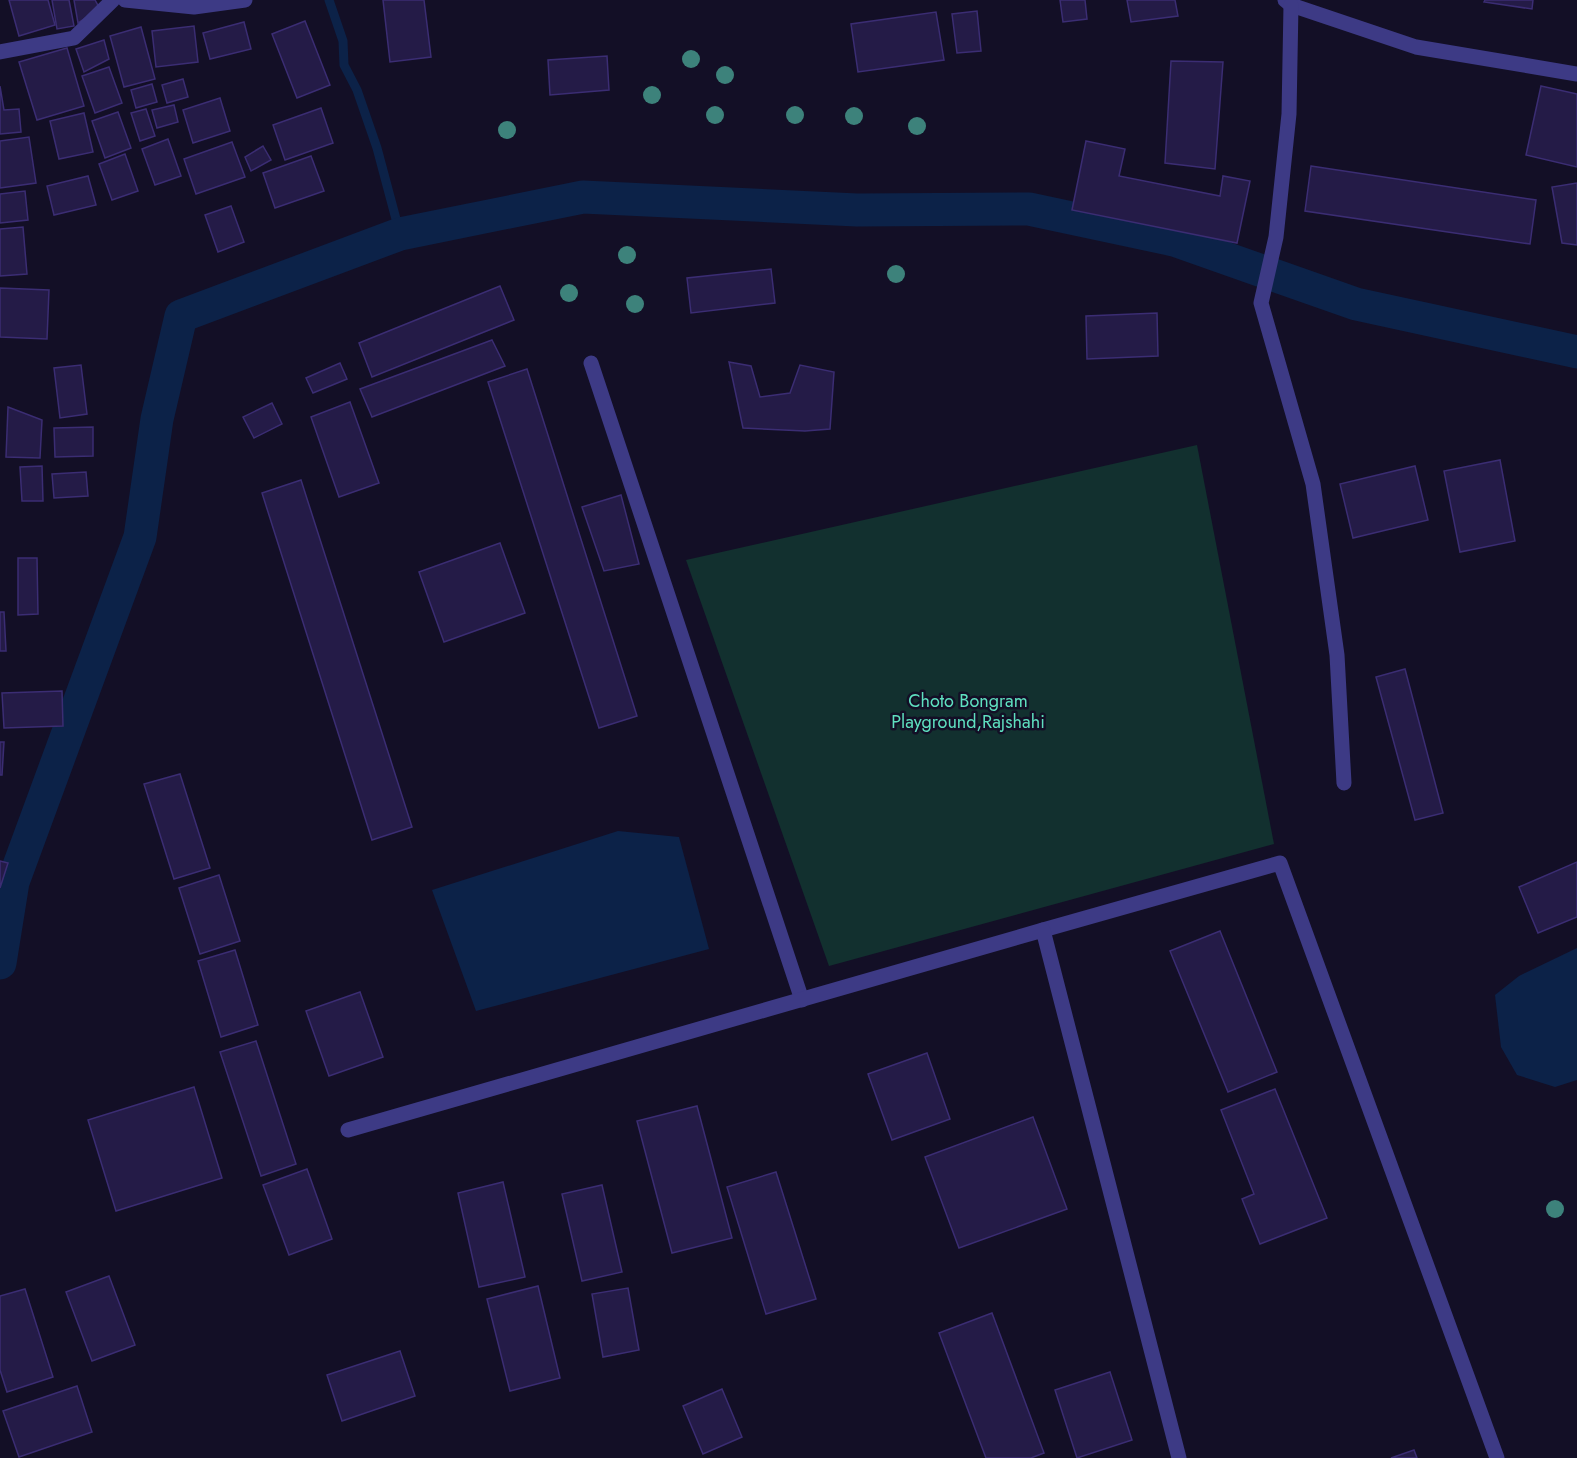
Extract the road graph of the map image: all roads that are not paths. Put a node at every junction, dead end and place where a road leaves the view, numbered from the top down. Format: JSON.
{"nodes":[{"id":1,"x":113,"y":0,"type":"edge"},
{"id":2,"x":125,"y":0,"type":"edge"},
{"id":3,"x":244,"y":0,"type":"edge"},
{"id":4,"x":1288,"y":3,"type":"edge"},
{"id":5,"x":0,"y":52,"type":"edge"},
{"id":6,"x":1577,"y":74,"type":"edge"},
{"id":7,"x":591,"y":363,"type":"dead end"},
{"id":8,"x":1344,"y":783,"type":"dead end"},
{"id":9,"x":1043,"y":930,"type":"junction"},
{"id":10,"x":802,"y":1000,"type":"junction"},
{"id":11,"x":348,"y":1130,"type":"dead end"},
{"id":12,"x":1179,"y":1458,"type":"edge"},
{"id":13,"x":1497,"y":1458,"type":"edge"}],
"edges":[{"from":1,"to":5,"type":"street"},
{"from":2,"to":3,"type":"street"},
{"from":4,"to":6,"type":"street"},
{"from":4,"to":8,"type":"street"},
{"from":7,"to":10,"type":"street"},
{"from":9,"to":10,"type":"street"},
{"from":9,"to":12,"type":"street"},
{"from":9,"to":13,"type":"street"},
{"from":10,"to":11,"type":"street"}]}
